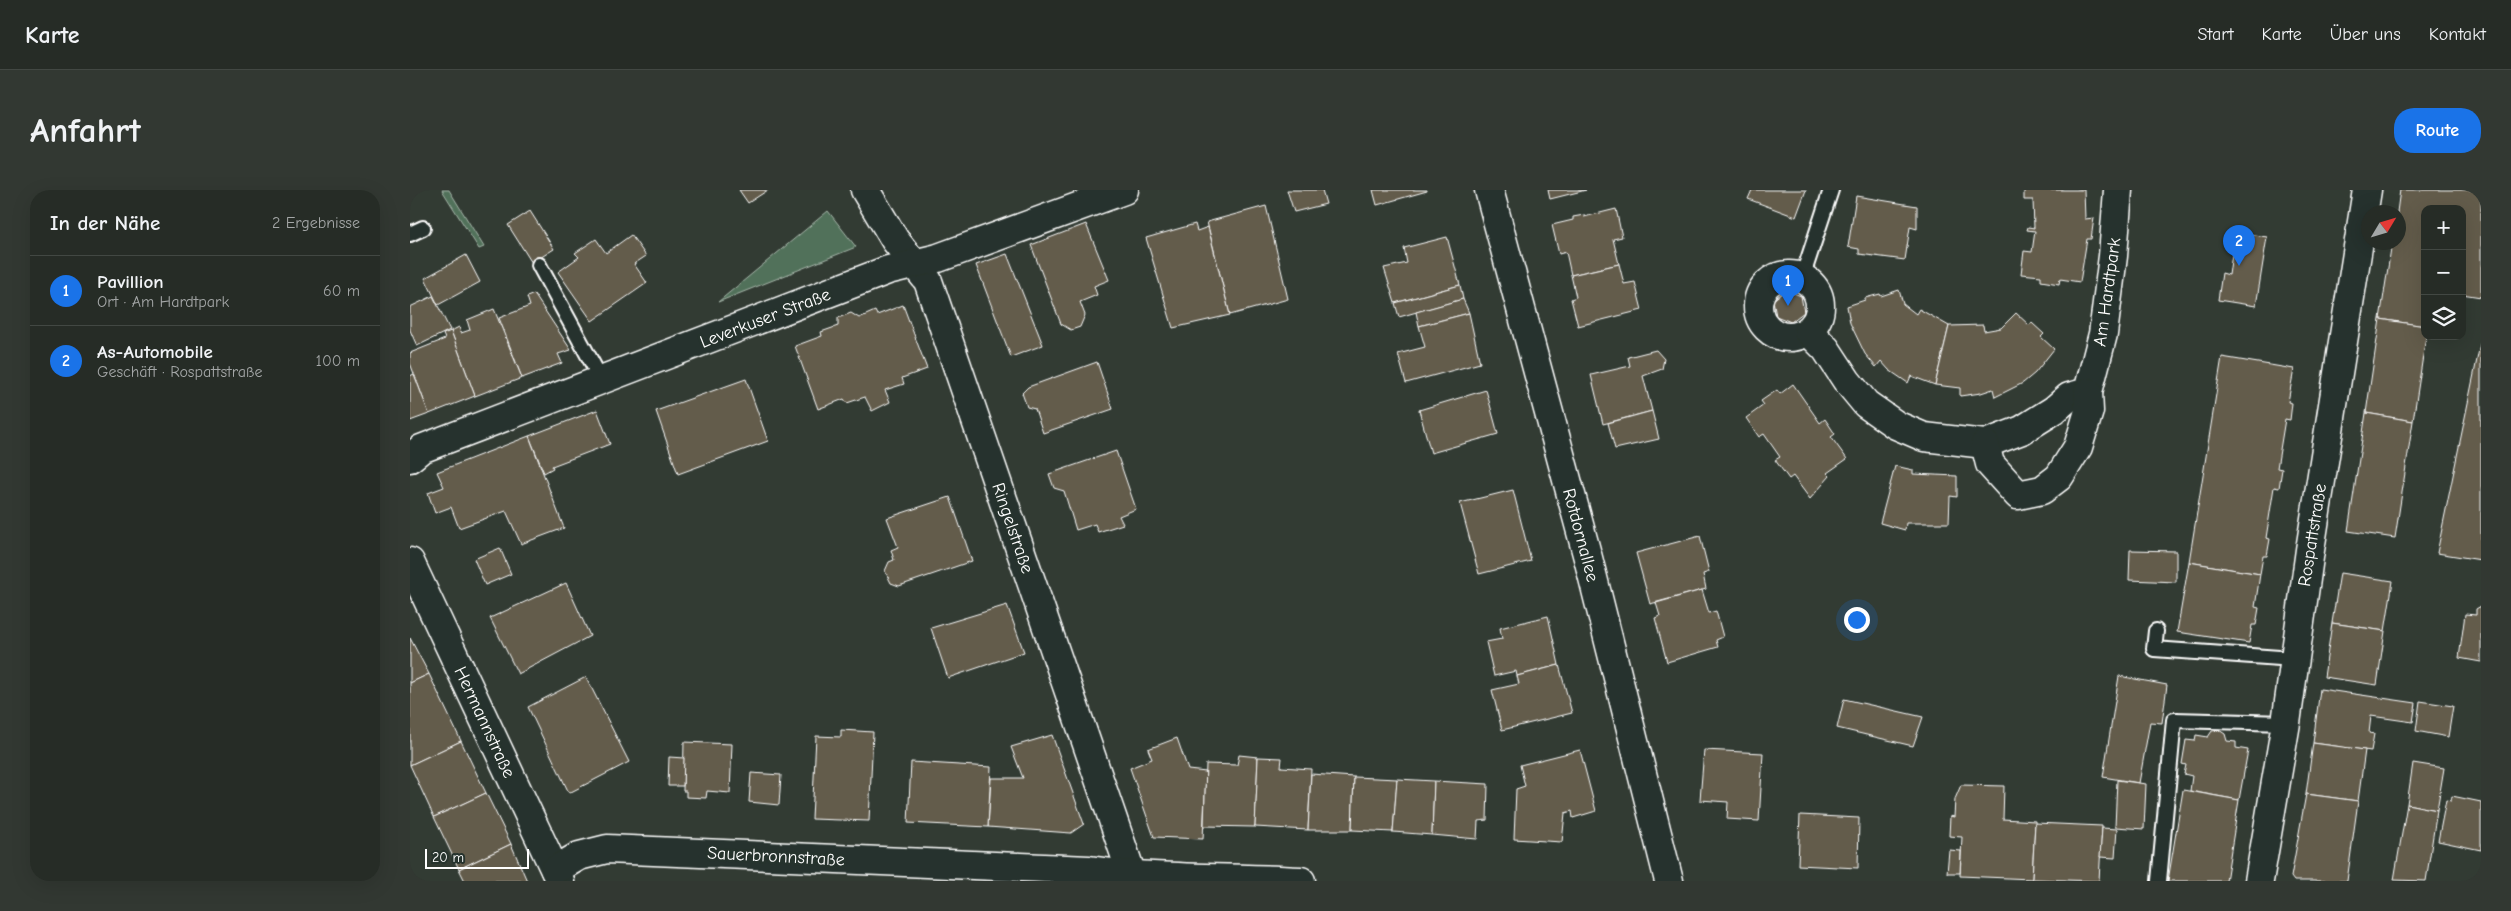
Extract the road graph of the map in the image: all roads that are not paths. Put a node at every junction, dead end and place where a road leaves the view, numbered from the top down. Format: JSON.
{"nodes":[{"id":1,"x":864,"y":190,"type":"edge"},
{"id":2,"x":1124,"y":190,"type":"edge"},
{"id":3,"x":1490,"y":190,"type":"edge"},
{"id":4,"x":1831,"y":190,"type":"edge"},
{"id":5,"x":2118,"y":190,"type":"edge"},
{"id":6,"x":2367,"y":190,"type":"edge"},
{"id":7,"x":423,"y":228,"type":"dead end"},
{"id":8,"x":410,"y":234,"type":"edge"},
{"id":9,"x":914,"y":264,"type":"junction"},
{"id":10,"x":538,"y":265,"type":"dead end"},
{"id":11,"x":1802,"y":278,"type":"junction"},
{"id":12,"x":1808,"y":330,"type":"junction"},
{"id":13,"x":602,"y":382,"type":"junction"},
{"id":14,"x":2088,"y":392,"type":"junction"},
{"id":15,"x":1985,"y":444,"type":"junction"},
{"id":16,"x":410,"y":458,"type":"edge"},
{"id":17,"x":410,"y":562,"type":"edge"},
{"id":18,"x":2156,"y":631,"type":"dead end"},
{"id":19,"x":2294,"y":658,"type":"junction"},
{"id":20,"x":2286,"y":723,"type":"junction"},
{"id":21,"x":558,"y":875,"type":"edge"},
{"id":22,"x":1133,"y":879,"type":"edge"},
{"id":23,"x":1301,"y":881,"type":"edge"},
{"id":24,"x":1669,"y":881,"type":"edge"},
{"id":25,"x":2159,"y":881,"type":"edge"},
{"id":26,"x":2259,"y":881,"type":"edge"}],
"edges":[{"from":1,"to":9,"type":"street","name":"Ringelstraße"},
{"from":2,"to":9,"type":"street","name":"Leverkuser Straße"},
{"from":3,"to":24,"type":"street","name":"Rotdornallee"},
{"from":4,"to":11,"type":"lane"},
{"from":5,"to":14,"type":"street","name":"Am Hardtpark"},
{"from":6,"to":19,"type":"street","name":"Rospattstraße"},
{"from":7,"to":8,"type":"lane"},
{"from":9,"to":13,"type":"street","name":"Leverkuser Straße"},
{"from":9,"to":22,"type":"street","name":"Ringelstraße"},
{"from":10,"to":13,"type":"lane"},
{"from":11,"to":12,"type":"street"},
{"from":11,"to":12,"type":"street"},
{"from":12,"to":15,"type":"street"},
{"from":13,"to":16,"type":"street","name":"Leverkuser Straße"},
{"from":14,"to":15,"type":"street"},
{"from":14,"to":15,"type":"street","name":"Am Hardtpark"},
{"from":17,"to":21,"type":"street","name":"Hermannstraße"},
{"from":18,"to":19,"type":"lane"},
{"from":19,"to":20,"type":"street","name":"Rospattstraße"},
{"from":20,"to":25,"type":"lane"},
{"from":20,"to":26,"type":"street","name":"Rospattstraße"},
{"from":21,"to":22,"type":"street","name":"Sauerbronnstraße"},
{"from":22,"to":23,"type":"street","name":"Sauerbronnstraße"}]}
